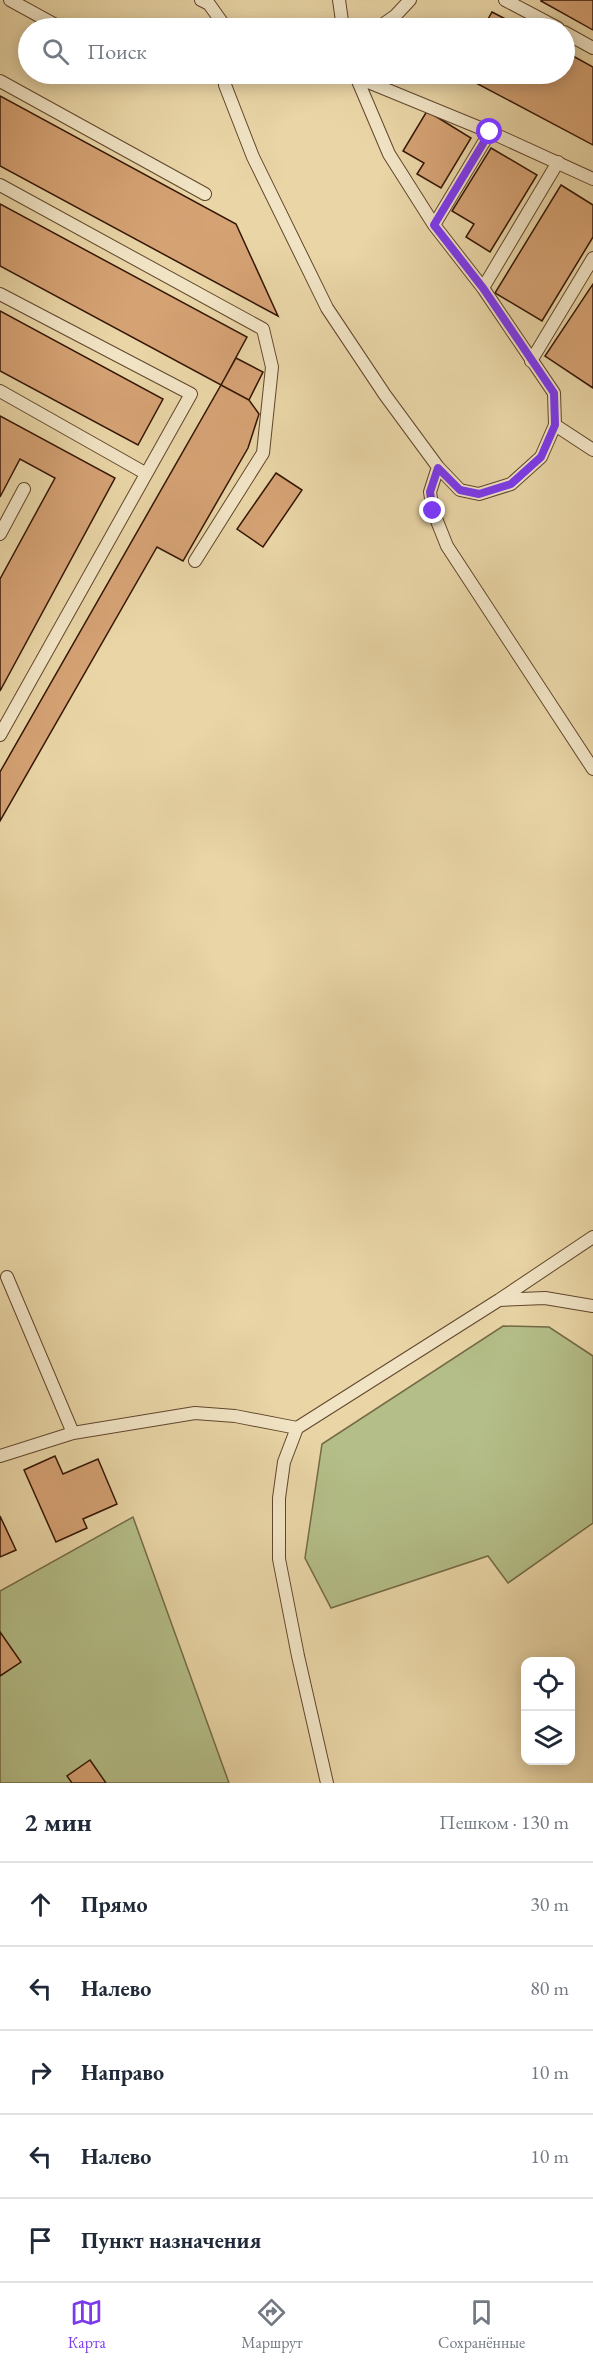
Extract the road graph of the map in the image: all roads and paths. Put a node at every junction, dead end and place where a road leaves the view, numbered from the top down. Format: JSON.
{"nodes":[{"id":1,"x":10,"y":0,"type":"edge"},
{"id":2,"x":201,"y":0,"type":"edge"},
{"id":3,"x":339,"y":0,"type":"edge"},
{"id":4,"x":410,"y":0,"type":"edge"},
{"id":5,"x":505,"y":0,"type":"edge"},
{"id":6,"x":43,"y":18,"type":"edge"},
{"id":7,"x":219,"y":18,"type":"edge"},
{"id":8,"x":342,"y":18,"type":"edge"},
{"id":9,"x":391,"y":18,"type":"edge"},
{"id":10,"x":539,"y":18,"type":"edge"},
{"id":11,"x":575,"y":38,"type":"edge"},
{"id":12,"x":593,"y":48,"type":"edge"},
{"id":13,"x":0,"y":81,"type":"edge"},
{"id":14,"x":225,"y":84,"type":"edge"},
{"id":15,"x":360,"y":84,"type":"edge"},
{"id":16,"x":377,"y":84,"type":"edge"},
{"id":17,"x":490,"y":132,"type":"junction"},
{"id":18,"x":558,"y":162,"type":"junction"},
{"id":19,"x":593,"y":179,"type":"edge"},
{"id":20,"x":0,"y":185,"type":"edge"},
{"id":21,"x":205,"y":194,"type":"dead end"},
{"id":22,"x":434,"y":225,"type":"junction"},
{"id":23,"x":593,"y":258,"type":"edge"},
{"id":24,"x":483,"y":288,"type":"junction"},
{"id":25,"x":0,"y":294,"type":"edge"},
{"id":26,"x":531,"y":361,"type":"junction"},
{"id":27,"x":0,"y":392,"type":"edge"},
{"id":28,"x":555,"y":425,"type":"junction"},
{"id":29,"x":593,"y":450,"type":"edge"},
{"id":30,"x":438,"y":468,"type":"junction"},
{"id":31,"x":145,"y":473,"type":"junction"},
{"id":32,"x":24,"y":489,"type":"dead end"},
{"id":33,"x":0,"y":534,"type":"edge"},
{"id":34,"x":195,"y":561,"type":"dead end"},
{"id":35,"x":0,"y":735,"type":"edge"},
{"id":36,"x":593,"y":769,"type":"edge"},
{"id":37,"x":593,"y":1237,"type":"edge"},
{"id":38,"x":7,"y":1277,"type":"dead end"},
{"id":39,"x":499,"y":1300,"type":"junction"},
{"id":40,"x":593,"y":1306,"type":"edge"},
{"id":41,"x":297,"y":1428,"type":"junction"},
{"id":42,"x":73,"y":1434,"type":"junction"},
{"id":43,"x":0,"y":1456,"type":"edge"},
{"id":44,"x":327,"y":1783,"type":"edge"}],
"edges":[{"from":1,"to":6,"type":"lane"},
{"from":2,"to":7,"type":"lane"},
{"from":3,"to":8,"type":"lane"},
{"from":4,"to":9,"type":"lane"},
{"from":5,"to":10,"type":"lane"},
{"from":11,"to":12,"type":"lane"},
{"from":13,"to":21,"type":"lane"},
{"from":14,"to":30,"type":"lane"},
{"from":15,"to":22,"type":"lane"},
{"from":16,"to":17,"type":"lane"},
{"from":17,"to":18,"type":"lane"},
{"from":17,"to":22,"type":"lane"},
{"from":18,"to":19,"type":"lane"},
{"from":18,"to":24,"type":"lane"},
{"from":20,"to":34,"type":"lane"},
{"from":22,"to":24,"type":"lane"},
{"from":23,"to":26,"type":"lane"},
{"from":24,"to":26,"type":"lane"},
{"from":25,"to":31,"type":"lane"},
{"from":26,"to":28,"type":"lane"},
{"from":27,"to":31,"type":"lane"},
{"from":28,"to":29,"type":"lane"},
{"from":28,"to":30,"type":"lane"},
{"from":30,"to":36,"type":"lane"},
{"from":31,"to":35,"type":"lane"},
{"from":32,"to":33,"type":"lane"},
{"from":37,"to":39,"type":"lane"},
{"from":38,"to":42,"type":"lane"},
{"from":39,"to":40,"type":"lane"},
{"from":39,"to":41,"type":"lane"},
{"from":41,"to":42,"type":"lane"},
{"from":41,"to":44,"type":"lane"},
{"from":42,"to":43,"type":"lane"}]}
